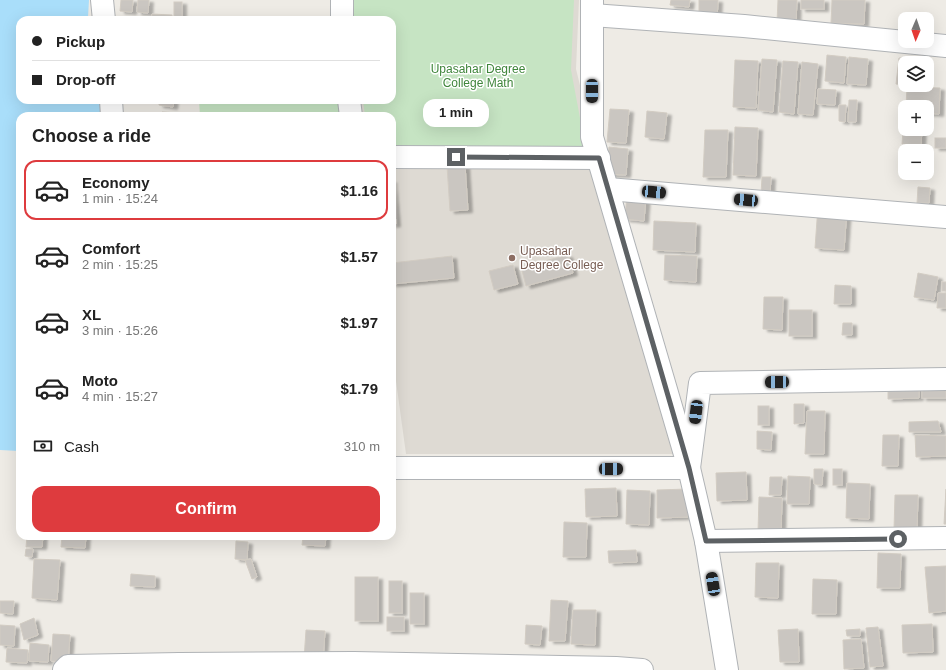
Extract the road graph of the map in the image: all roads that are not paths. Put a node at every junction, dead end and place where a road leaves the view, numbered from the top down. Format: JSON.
{"nodes":[{"id":1,"x":102,"y":0,"type":"edge"},
{"id":2,"x":342,"y":0,"type":"edge"},
{"id":3,"x":592,"y":7,"type":"edge"},
{"id":4,"x":104,"y":16,"type":"edge"},
{"id":5,"x":342,"y":16,"type":"edge"},
{"id":6,"x":946,"y":46,"type":"edge"},
{"id":7,"x":396,"y":157,"type":"edge"},
{"id":8,"x":599,"y":158,"type":"junction"},
{"id":9,"x":608,"y":189,"type":"junction"},
{"id":10,"x":946,"y":217,"type":"edge"},
{"id":11,"x":946,"y":379,"type":"edge"},
{"id":12,"x":396,"y":468,"type":"edge"},
{"id":13,"x":689,"y":468,"type":"junction"},
{"id":14,"x":946,"y":538,"type":"edge"},
{"id":15,"x":706,"y":541,"type":"junction"},
{"id":16,"x":180,"y":667,"type":"edge"},
{"id":17,"x":488,"y":668,"type":"edge"},
{"id":18,"x":64,"y":670,"type":"edge"},
{"id":19,"x":642,"y":670,"type":"edge"},
{"id":20,"x":727,"y":670,"type":"edge"}],
"edges":[{"from":1,"to":4,"type":"street"},
{"from":2,"to":5,"type":"street"},
{"from":3,"to":6,"type":"street"},
{"from":3,"to":8,"type":"street"},
{"from":7,"to":8,"type":"street"},
{"from":8,"to":9,"type":"street"},
{"from":9,"to":10,"type":"street"},
{"from":9,"to":13,"type":"street"},
{"from":11,"to":13,"type":"street"},
{"from":12,"to":13,"type":"street"},
{"from":13,"to":15,"type":"street"},
{"from":14,"to":15,"type":"street"},
{"from":15,"to":20,"type":"street"},
{"from":16,"to":17,"type":"street"},
{"from":16,"to":18,"type":"street"},
{"from":17,"to":19,"type":"street"}]}
